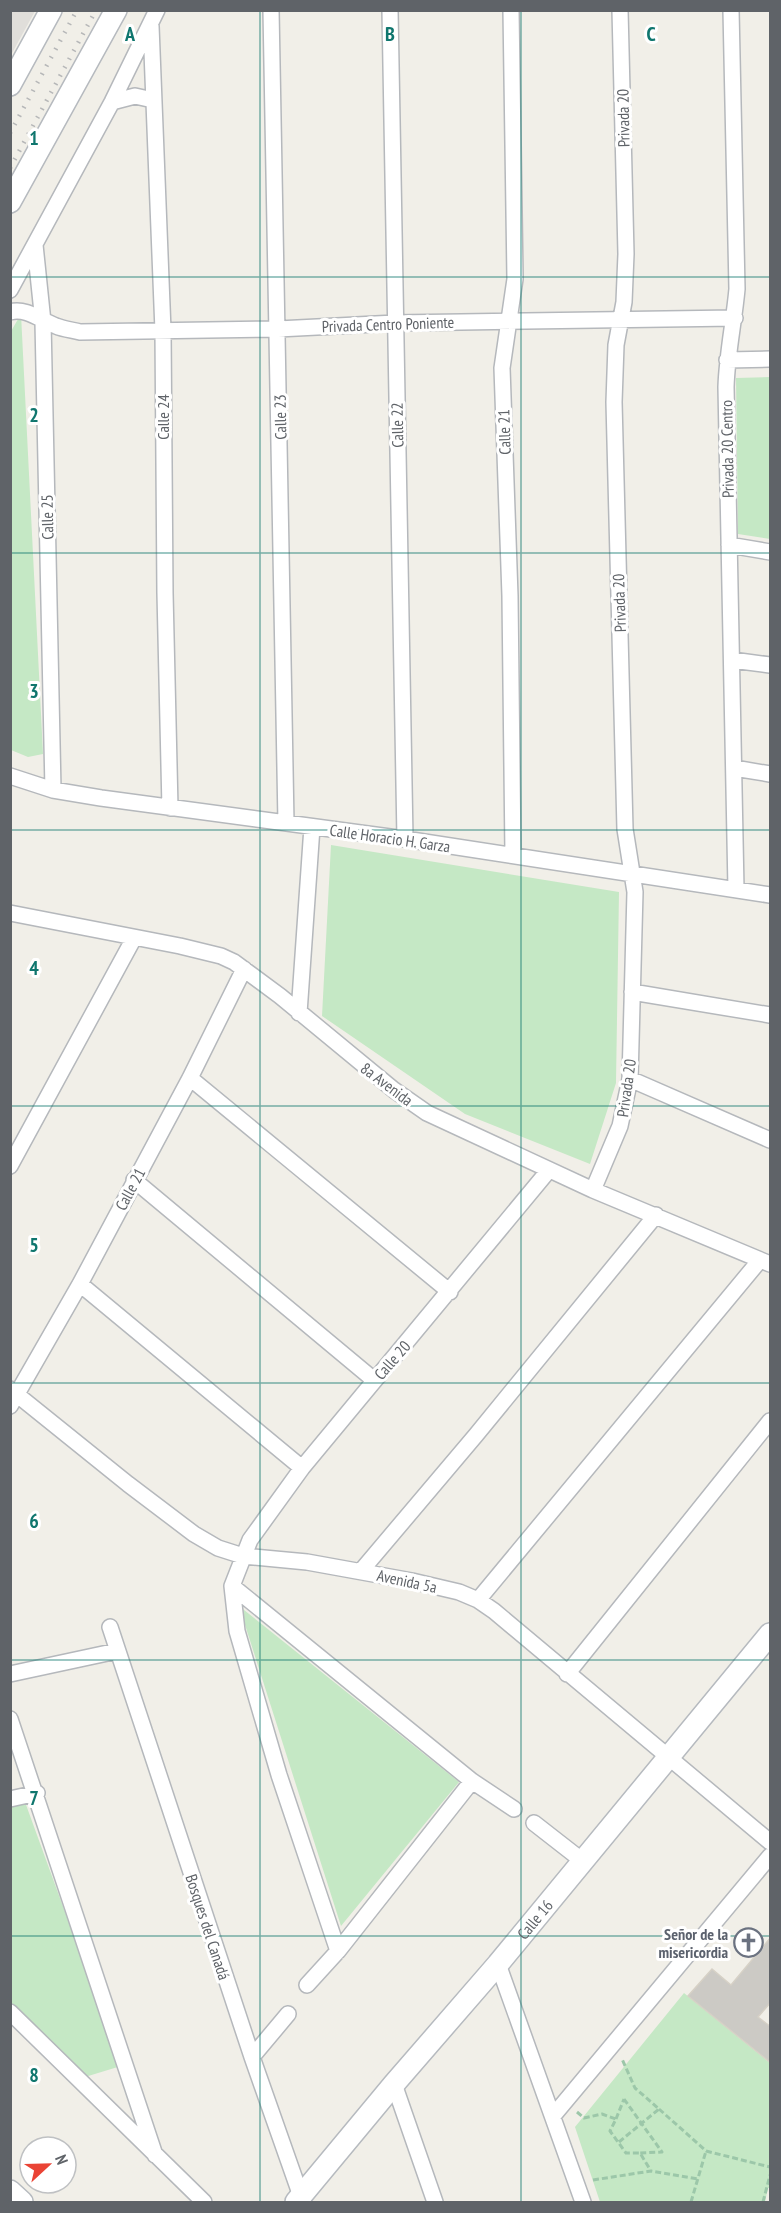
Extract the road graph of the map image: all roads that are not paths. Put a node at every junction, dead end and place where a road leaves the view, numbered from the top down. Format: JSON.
{"nodes":[{"id":1,"x":51,"y":10,"type":"edge"},
{"id":2,"x":116,"y":10,"type":"edge"},
{"id":3,"x":158,"y":10,"type":"edge"},
{"id":4,"x":271,"y":10,"type":"edge"},
{"id":5,"x":390,"y":10,"type":"edge"},
{"id":6,"x":511,"y":10,"type":"edge"},
{"id":7,"x":620,"y":10,"type":"edge"},
{"id":8,"x":731,"y":10,"type":"edge"},
{"id":9,"x":151,"y":26,"type":"junction"},
{"id":10,"x":10,"y":84,"type":"edge"},
{"id":11,"x":153,"y":100,"type":"junction"},
{"id":12,"x":112,"y":102,"type":"junction"},
{"id":13,"x":10,"y":202,"type":"edge"},
{"id":14,"x":35,"y":245,"type":"junction"},
{"id":15,"x":10,"y":290,"type":"edge"},
{"id":16,"x":10,"y":312,"type":"edge"},
{"id":17,"x":735,"y":318,"type":"junction"},
{"id":18,"x":620,"y":320,"type":"junction"},
{"id":19,"x":507,"y":321,"type":"junction"},
{"id":20,"x":43,"y":322,"type":"junction"},
{"id":21,"x":395,"y":322,"type":"junction"},
{"id":22,"x":278,"y":329,"type":"junction"},
{"id":23,"x":163,"y":331,"type":"junction"},
{"id":24,"x":771,"y":359,"type":"edge"},
{"id":25,"x":727,"y":360,"type":"junction"},
{"id":26,"x":729,"y":545,"type":"junction"},
{"id":27,"x":771,"y":552,"type":"edge"},
{"id":28,"x":732,"y":660,"type":"junction"},
{"id":29,"x":771,"y":665,"type":"edge"},
{"id":30,"x":734,"y":768,"type":"junction"},
{"id":31,"x":771,"y":774,"type":"edge"},
{"id":32,"x":10,"y":776,"type":"edge"},
{"id":33,"x":53,"y":790,"type":"junction"},
{"id":34,"x":170,"y":808,"type":"junction"},
{"id":35,"x":286,"y":823,"type":"junction"},
{"id":36,"x":312,"y":827,"type":"junction"},
{"id":37,"x":405,"y":839,"type":"junction"},
{"id":38,"x":513,"y":855,"type":"junction"},
{"id":39,"x":633,"y":874,"type":"junction"},
{"id":40,"x":736,"y":889,"type":"junction"},
{"id":41,"x":771,"y":895,"type":"edge"},
{"id":42,"x":13,"y":918,"type":"edge"},
{"id":43,"x":134,"y":938,"type":"junction"},
{"id":44,"x":244,"y":969,"type":"junction"},
{"id":45,"x":632,"y":992,"type":"junction"},
{"id":46,"x":300,"y":1013,"type":"junction"},
{"id":47,"x":771,"y":1015,"type":"edge"},
{"id":48,"x":190,"y":1078,"type":"junction"},
{"id":49,"x":630,"y":1079,"type":"junction"},
{"id":50,"x":771,"y":1140,"type":"edge"},
{"id":51,"x":10,"y":1166,"type":"edge"},
{"id":52,"x":549,"y":1170,"type":"junction"},
{"id":53,"x":134,"y":1180,"type":"junction"},
{"id":54,"x":593,"y":1190,"type":"junction"},
{"id":55,"x":656,"y":1215,"type":"junction"},
{"id":56,"x":765,"y":1262,"type":"edge"},
{"id":57,"x":80,"y":1284,"type":"junction"},
{"id":58,"x":450,"y":1292,"type":"junction"},
{"id":59,"x":374,"y":1380,"type":"junction"},
{"id":60,"x":13,"y":1396,"type":"edge"},
{"id":61,"x":771,"y":1421,"type":"edge"},
{"id":62,"x":302,"y":1468,"type":"junction"},
{"id":63,"x":243,"y":1556,"type":"junction"},
{"id":64,"x":361,"y":1571,"type":"junction"},
{"id":65,"x":232,"y":1586,"type":"junction"},
{"id":66,"x":478,"y":1600,"type":"junction"},
{"id":67,"x":110,"y":1627,"type":"dead end"},
{"id":68,"x":771,"y":1634,"type":"edge"},
{"id":69,"x":117,"y":1651,"type":"junction"},
{"id":70,"x":10,"y":1674,"type":"edge"},
{"id":71,"x":567,"y":1674,"type":"junction"},
{"id":72,"x":10,"y":1719,"type":"edge"},
{"id":73,"x":669,"y":1758,"type":"junction"},
{"id":74,"x":472,"y":1781,"type":"junction"},
{"id":75,"x":37,"y":1793,"type":"junction"},
{"id":76,"x":10,"y":1799,"type":"edge"},
{"id":77,"x":514,"y":1809,"type":"dead end"},
{"id":78,"x":534,"y":1823,"type":"dead end"},
{"id":79,"x":771,"y":1842,"type":"edge"},
{"id":80,"x":771,"y":1856,"type":"edge"},
{"id":81,"x":584,"y":1862,"type":"junction"},
{"id":82,"x":338,"y":1951,"type":"junction"},
{"id":83,"x":498,"y":1964,"type":"junction"},
{"id":84,"x":307,"y":1985,"type":"dead end"},
{"id":85,"x":10,"y":2012,"type":"edge"},
{"id":86,"x":288,"y":2014,"type":"dead end"},
{"id":87,"x":252,"y":2057,"type":"junction"},
{"id":88,"x":394,"y":2084,"type":"junction"},
{"id":89,"x":553,"y":2116,"type":"junction"},
{"id":90,"x":155,"y":2155,"type":"junction"},
{"id":91,"x":10,"y":2191,"type":"edge"},
{"id":92,"x":300,"y":2200,"type":"edge"},
{"id":93,"x":22,"y":2202,"type":"edge"},
{"id":94,"x":204,"y":2202,"type":"edge"},
{"id":95,"x":435,"y":2202,"type":"edge"},
{"id":96,"x":583,"y":2202,"type":"edge"}],
"edges":[{"from":1,"to":10,"type":"street"},
{"from":2,"to":13,"type":"street"},
{"from":3,"to":9,"type":"street"},
{"from":4,"to":22,"type":"street","name":"Calle 23"},
{"from":5,"to":21,"type":"street","name":"Calle 22"},
{"from":6,"to":19,"type":"street","name":"Calle 21"},
{"from":7,"to":18,"type":"street","name":"Privada 20"},
{"from":8,"to":17,"type":"street","name":"Privada 20 Centro"},
{"from":9,"to":11,"type":"street","name":"Calle 24"},
{"from":9,"to":12,"type":"street"},
{"from":11,"to":12,"type":"street"},
{"from":11,"to":23,"type":"street","name":"Calle 24"},
{"from":12,"to":14,"type":"street"},
{"from":14,"to":15,"type":"street"},
{"from":14,"to":20,"type":"street","name":"Calle 25"},
{"from":16,"to":20,"type":"street","name":"Privada Centro Poniente"},
{"from":17,"to":18,"type":"street","name":"Privada Centro Poniente"},
{"from":17,"to":25,"type":"street","name":"Privada 20 Centro"},
{"from":18,"to":19,"type":"street","name":"Privada Centro Poniente"},
{"from":18,"to":39,"type":"street","name":"Privada 20"},
{"from":19,"to":21,"type":"street","name":"Privada Centro Poniente"},
{"from":19,"to":38,"type":"street","name":"Calle 21"},
{"from":20,"to":23,"type":"street","name":"Privada Centro Poniente"},
{"from":20,"to":33,"type":"street","name":"Calle 25"},
{"from":21,"to":22,"type":"street","name":"Privada Centro Poniente"},
{"from":21,"to":37,"type":"street","name":"Calle 22"},
{"from":22,"to":23,"type":"street","name":"Privada Centro Poniente"},
{"from":22,"to":35,"type":"street","name":"Calle 23"},
{"from":23,"to":34,"type":"street","name":"Calle 24"},
{"from":24,"to":25,"type":"street"},
{"from":25,"to":26,"type":"street","name":"Privada 20 Centro"},
{"from":26,"to":27,"type":"street"},
{"from":26,"to":28,"type":"street","name":"Privada 20 Centro"},
{"from":28,"to":29,"type":"street"},
{"from":28,"to":30,"type":"street","name":"Privada 20 Centro"},
{"from":30,"to":31,"type":"street"},
{"from":30,"to":40,"type":"street","name":"Privada 20 Centro"},
{"from":32,"to":33,"type":"street","name":"Calle Horacio H. Garza"},
{"from":33,"to":34,"type":"street","name":"Calle Horacio H. Garza"},
{"from":34,"to":35,"type":"street","name":"Calle Horacio H. Garza"},
{"from":35,"to":36,"type":"street","name":"Calle Horacio H. Garza"},
{"from":36,"to":37,"type":"street","name":"Calle Horacio H. Garza"},
{"from":36,"to":46,"type":"street"},
{"from":37,"to":38,"type":"street","name":"Calle Horacio H. Garza"},
{"from":38,"to":39,"type":"street","name":"Calle Horacio H. Garza"},
{"from":39,"to":40,"type":"street","name":"Calle Horacio H. Garza"},
{"from":39,"to":45,"type":"street","name":"Privada 20"},
{"from":40,"to":41,"type":"street","name":"Calle Horacio H. Garza"},
{"from":42,"to":43,"type":"street","name":"8a Avenida"},
{"from":43,"to":44,"type":"street","name":"8a Avenida"},
{"from":43,"to":51,"type":"street"},
{"from":44,"to":46,"type":"street","name":"8a Avenida"},
{"from":44,"to":48,"type":"street","name":"Calle 21"},
{"from":45,"to":47,"type":"street"},
{"from":45,"to":49,"type":"street","name":"Privada 20"},
{"from":46,"to":52,"type":"street","name":"8a Avenida"},
{"from":48,"to":53,"type":"street","name":"Calle 21"},
{"from":48,"to":58,"type":"street"},
{"from":49,"to":50,"type":"street"},
{"from":49,"to":54,"type":"street","name":"Privada 20"},
{"from":52,"to":54,"type":"street","name":"8a Avenida"},
{"from":52,"to":58,"type":"street","name":"Calle 20"},
{"from":53,"to":57,"type":"street","name":"Calle 21"},
{"from":53,"to":59,"type":"street"},
{"from":54,"to":55,"type":"street","name":"8a Avenida"},
{"from":55,"to":56,"type":"street","name":"8a Avenida"},
{"from":55,"to":64,"type":"street"},
{"from":56,"to":66,"type":"street"},
{"from":57,"to":60,"type":"street","name":"Calle 21"},
{"from":57,"to":62,"type":"street"},
{"from":58,"to":59,"type":"street","name":"Calle 20"},
{"from":59,"to":62,"type":"street","name":"Calle 20"},
{"from":60,"to":63,"type":"street","name":"Avenida 5a"},
{"from":61,"to":71,"type":"street"},
{"from":62,"to":63,"type":"street","name":"Calle 20"},
{"from":63,"to":64,"type":"street","name":"Avenida 5a"},
{"from":63,"to":65,"type":"street","name":"Calle 20"},
{"from":64,"to":66,"type":"street","name":"Avenida 5a"},
{"from":65,"to":74,"type":"street"},
{"from":65,"to":82,"type":"street"},
{"from":66,"to":71,"type":"street","name":"Avenida 5a"},
{"from":67,"to":69,"type":"street","name":"Bosques del Canadá"},
{"from":68,"to":73,"type":"street","name":"Calle 16"},
{"from":69,"to":70,"type":"street"},
{"from":69,"to":87,"type":"street","name":"Bosques del Canadá"},
{"from":71,"to":73,"type":"street","name":"Avenida 5a"},
{"from":72,"to":75,"type":"street"},
{"from":73,"to":79,"type":"street","name":"Avenida 5a"},
{"from":73,"to":81,"type":"street","name":"Calle 16"},
{"from":74,"to":77,"type":"street"},
{"from":74,"to":82,"type":"street"},
{"from":75,"to":76,"type":"street"},
{"from":75,"to":90,"type":"street"},
{"from":78,"to":81,"type":"street"},
{"from":80,"to":89,"type":"street"},
{"from":81,"to":83,"type":"street","name":"Calle 16"},
{"from":82,"to":84,"type":"street"},
{"from":83,"to":88,"type":"street","name":"Calle 16"},
{"from":83,"to":89,"type":"street"},
{"from":85,"to":90,"type":"street"},
{"from":86,"to":87,"type":"street"},
{"from":87,"to":92,"type":"street","name":"Bosques del Canadá"},
{"from":88,"to":92,"type":"street","name":"Calle 16"},
{"from":88,"to":95,"type":"street"},
{"from":89,"to":96,"type":"street"},
{"from":90,"to":94,"type":"street"},
{"from":91,"to":93,"type":"street"}]}
